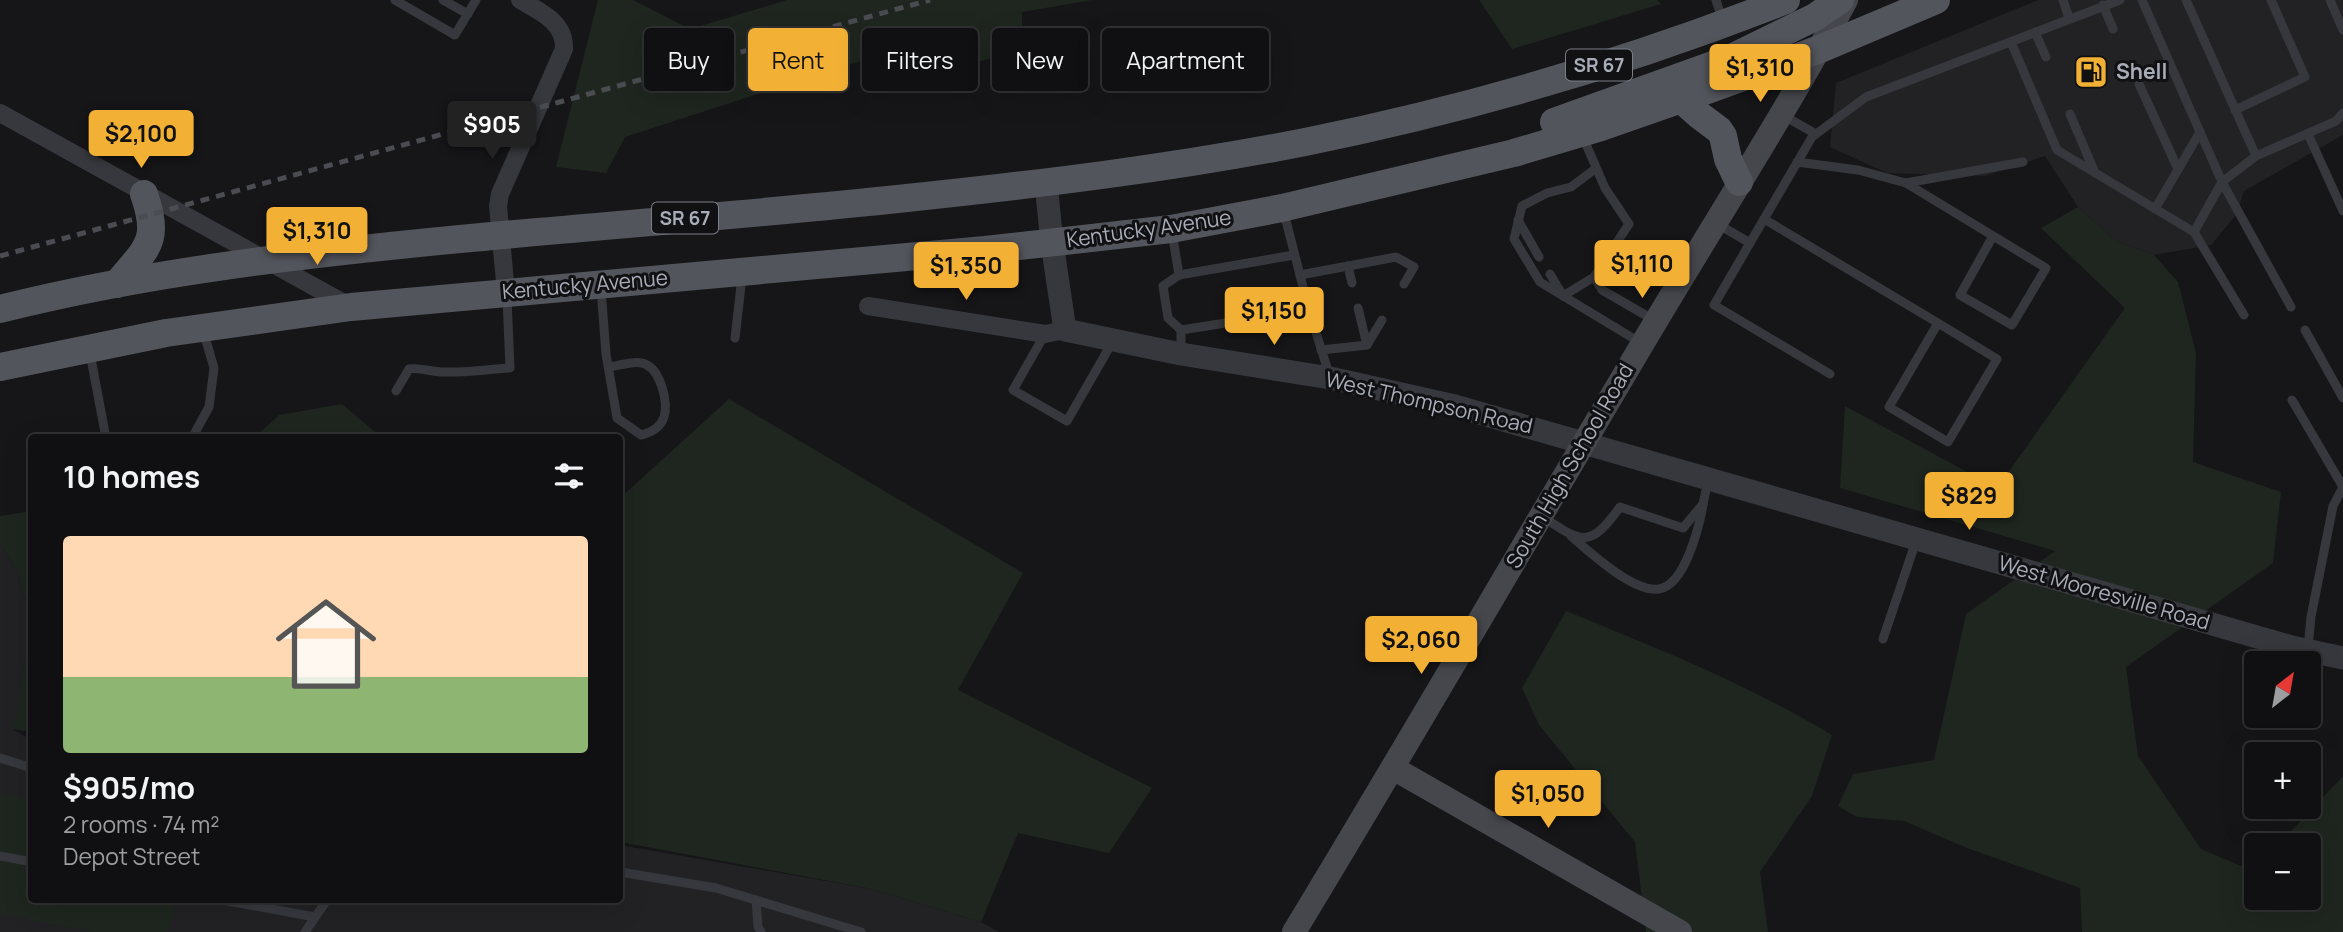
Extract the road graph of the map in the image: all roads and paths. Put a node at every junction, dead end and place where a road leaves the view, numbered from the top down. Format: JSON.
{"nodes":[{"id":1,"x":395,"y":0,"type":"edge"},
{"id":2,"x":443,"y":0,"type":"edge"},
{"id":3,"x":476,"y":0,"type":"edge"},
{"id":4,"x":520,"y":0,"type":"edge"},
{"id":5,"x":1786,"y":0,"type":"edge"},
{"id":6,"x":1840,"y":0,"type":"edge"},
{"id":7,"x":1846,"y":0,"type":"edge"},
{"id":8,"x":1862,"y":0,"type":"edge"},
{"id":9,"x":1936,"y":0,"type":"edge"},
{"id":10,"x":2063,"y":0,"type":"edge"},
{"id":11,"x":2120,"y":0,"type":"edge"},
{"id":12,"x":2142,"y":0,"type":"edge"},
{"id":13,"x":2186,"y":0,"type":"edge"},
{"id":14,"x":2271,"y":0,"type":"edge"},
{"id":15,"x":2330,"y":0,"type":"edge"},
{"id":16,"x":2103,"y":5,"type":"junction"},
{"id":17,"x":1719,"y":12,"type":"edge"},
{"id":18,"x":468,"y":14,"type":"junction"},
{"id":19,"x":2069,"y":18,"type":"junction"},
{"id":20,"x":2113,"y":29,"type":"dead end"},
{"id":21,"x":2343,"y":30,"type":"edge"},
{"id":22,"x":2035,"y":32,"type":"junction"},
{"id":23,"x":1825,"y":39,"type":"junction"},
{"id":24,"x":2011,"y":42,"type":"junction"},
{"id":25,"x":2046,"y":57,"type":"dead end"},
{"id":26,"x":2139,"y":85,"type":"dead end"},
{"id":27,"x":1681,"y":99,"type":"junction"},
{"id":28,"x":2235,"y":110,"type":"junction"},
{"id":29,"x":0,"y":113,"type":"edge"},
{"id":30,"x":2343,"y":113,"type":"edge"},
{"id":31,"x":1780,"y":114,"type":"junction"},
{"id":32,"x":2070,"y":114,"type":"dead end"},
{"id":33,"x":2200,"y":132,"type":"junction"},
{"id":34,"x":1581,"y":133,"type":"junction"},
{"id":35,"x":1816,"y":134,"type":"junction"},
{"id":36,"x":2308,"y":134,"type":"junction"},
{"id":37,"x":2256,"y":156,"type":"junction"},
{"id":38,"x":1797,"y":162,"type":"junction"},
{"id":39,"x":2023,"y":162,"type":"dead end"},
{"id":40,"x":1462,"y":167,"type":"junction"},
{"id":41,"x":1595,"y":169,"type":"junction"},
{"id":42,"x":2178,"y":170,"type":"junction"},
{"id":43,"x":2095,"y":173,"type":"junction"},
{"id":44,"x":1739,"y":182,"type":"junction"},
{"id":45,"x":2222,"y":182,"type":"junction"},
{"id":46,"x":1046,"y":183,"type":"junction"},
{"id":47,"x":1906,"y":183,"type":"junction"},
{"id":48,"x":144,"y":194,"type":"junction"},
{"id":49,"x":1282,"y":208,"type":"junction"},
{"id":50,"x":2155,"y":209,"type":"junction"},
{"id":51,"x":2343,"y":211,"type":"edge"},
{"id":52,"x":1764,"y":219,"type":"junction"},
{"id":53,"x":1518,"y":220,"type":"junction"},
{"id":54,"x":1715,"y":222,"type":"junction"},
{"id":55,"x":1171,"y":229,"type":"junction"},
{"id":56,"x":2194,"y":232,"type":"junction"},
{"id":57,"x":501,"y":235,"type":"junction"},
{"id":58,"x":1993,"y":236,"type":"junction"},
{"id":59,"x":1052,"y":243,"type":"junction"},
{"id":60,"x":1750,"y":243,"type":"junction"},
{"id":61,"x":1294,"y":254,"type":"junction"},
{"id":62,"x":1539,"y":257,"type":"dead end"},
{"id":63,"x":264,"y":260,"type":"junction"},
{"id":64,"x":1348,"y":266,"type":"junction"},
{"id":65,"x":742,"y":271,"type":"junction"},
{"id":66,"x":1550,"y":274,"type":"dead end"},
{"id":67,"x":1179,"y":275,"type":"junction"},
{"id":68,"x":1300,"y":275,"type":"junction"},
{"id":69,"x":1594,"y":277,"type":"junction"},
{"id":70,"x":1352,"y":283,"type":"dead end"},
{"id":71,"x":117,"y":284,"type":"junction"},
{"id":72,"x":601,"y":284,"type":"junction"},
{"id":73,"x":1404,"y":284,"type":"dead end"},
{"id":74,"x":506,"y":293,"type":"junction"},
{"id":75,"x":1563,"y":296,"type":"junction"},
{"id":76,"x":868,"y":306,"type":"dead end"},
{"id":77,"x":351,"y":307,"type":"junction"},
{"id":78,"x":2291,"y":307,"type":"dead end"},
{"id":79,"x":1358,"y":308,"type":"dead end"},
{"id":80,"x":0,"y":309,"type":"edge"},
{"id":81,"x":1309,"y":310,"type":"junction"},
{"id":82,"x":2244,"y":315,"type":"dead end"},
{"id":83,"x":1382,"y":320,"type":"dead end"},
{"id":84,"x":1656,"y":321,"type":"junction"},
{"id":85,"x":1938,"y":323,"type":"junction"},
{"id":86,"x":203,"y":328,"type":"junction"},
{"id":87,"x":1181,"y":330,"type":"junction"},
{"id":88,"x":2305,"y":330,"type":"dead end"},
{"id":89,"x":1055,"y":332,"type":"junction"},
{"id":90,"x":735,"y":338,"type":"dead end"},
{"id":91,"x":1114,"y":340,"type":"junction"},
{"id":92,"x":1642,"y":344,"type":"junction"},
{"id":93,"x":1367,"y":345,"type":"junction"},
{"id":94,"x":89,"y":348,"type":"junction"},
{"id":95,"x":1321,"y":350,"type":"junction"},
{"id":96,"x":1181,"y":354,"type":"junction"},
{"id":97,"x":0,"y":367,"type":"edge"},
{"id":98,"x":608,"y":368,"type":"junction"},
{"id":99,"x":1830,"y":374,"type":"dead end"},
{"id":100,"x":1330,"y":378,"type":"junction"},
{"id":101,"x":396,"y":391,"type":"dead end"},
{"id":102,"x":2343,"y":398,"type":"edge"},
{"id":103,"x":2292,"y":400,"type":"dead end"},
{"id":104,"x":105,"y":434,"type":"edge"},
{"id":105,"x":194,"y":434,"type":"edge"},
{"id":106,"x":1585,"y":442,"type":"junction"},
{"id":107,"x":1708,"y":480,"type":"junction"},
{"id":108,"x":2343,"y":487,"type":"edge"},
{"id":109,"x":1703,"y":504,"type":"junction"},
{"id":110,"x":1542,"y":516,"type":"junction"},
{"id":111,"x":1569,"y":534,"type":"junction"},
{"id":112,"x":1916,"y":540,"type":"junction"},
{"id":113,"x":1883,"y":639,"type":"dead end"},
{"id":114,"x":2308,"y":651,"type":"joint"},
{"id":115,"x":2321,"y":654,"type":"edge"},
{"id":116,"x":2343,"y":658,"type":"edge"},
{"id":117,"x":0,"y":758,"type":"edge"},
{"id":118,"x":28,"y":767,"type":"edge"},
{"id":119,"x":1393,"y":768,"type":"junction"},
{"id":120,"x":0,"y":856,"type":"edge"},
{"id":121,"x":28,"y":861,"type":"edge"},
{"id":122,"x":623,"y":872,"type":"edge"},
{"id":123,"x":756,"y":900,"type":"junction"},
{"id":124,"x":239,"y":903,"type":"edge"},
{"id":125,"x":325,"y":903,"type":"edge"},
{"id":126,"x":315,"y":917,"type":"junction"},
{"id":127,"x":305,"y":932,"type":"edge"},
{"id":128,"x":761,"y":932,"type":"edge"},
{"id":129,"x":861,"y":932,"type":"edge"},
{"id":130,"x":1294,"y":932,"type":"edge"},
{"id":131,"x":1679,"y":932,"type":"edge"}],
"edges":[{"from":1,"to":18,"type":"lane"},
{"from":2,"to":18,"type":"lane"},
{"from":3,"to":18,"type":"lane"},
{"from":4,"to":57,"type":"street"},
{"from":5,"to":17,"type":"main road","number":"SR 67"},
{"from":6,"to":40,"type":"main road"},
{"from":7,"to":23,"type":"main road","name":"South High School Road"},
{"from":8,"to":23,"type":"main road"},
{"from":9,"to":23,"type":"main road","name":"Kentucky Avenue"},
{"from":10,"to":19,"type":"lane"},
{"from":11,"to":16,"type":"lane"},
{"from":12,"to":33,"type":"lane"},
{"from":13,"to":28,"type":"lane"},
{"from":14,"to":28,"type":"lane"},
{"from":15,"to":21,"type":"lane"},
{"from":16,"to":19,"type":"lane"},
{"from":16,"to":20,"type":"lane"},
{"from":17,"to":46,"type":"main road","number":"SR 67"},
{"from":19,"to":22,"type":"lane"},
{"from":22,"to":24,"type":"lane"},
{"from":22,"to":25,"type":"lane"},
{"from":23,"to":27,"type":"main road","name":"Kentucky Avenue"},
{"from":23,"to":31,"type":"main road","name":"South High School Road"},
{"from":24,"to":35,"type":"lane"},
{"from":24,"to":43,"type":"lane"},
{"from":26,"to":42,"type":"lane"},
{"from":27,"to":34,"type":"main road","name":"Kentucky Avenue"},
{"from":27,"to":44,"type":"main road"},
{"from":28,"to":37,"type":"lane"},
{"from":29,"to":48,"type":"street"},
{"from":30,"to":36,"type":"lane"},
{"from":31,"to":35,"type":"lane"},
{"from":31,"to":44,"type":"main road","name":"South High School Road"},
{"from":32,"to":43,"type":"lane"},
{"from":33,"to":42,"type":"lane"},
{"from":33,"to":45,"type":"lane"},
{"from":34,"to":40,"type":"main road","name":"Kentucky Avenue"},
{"from":34,"to":41,"type":"lane"},
{"from":35,"to":38,"type":"lane"},
{"from":36,"to":37,"type":"lane"},
{"from":36,"to":51,"type":"lane"},
{"from":37,"to":45,"type":"lane"},
{"from":38,"to":47,"type":"lane"},
{"from":38,"to":52,"type":"lane"},
{"from":39,"to":47,"type":"lane"},
{"from":40,"to":49,"type":"main road","name":"Kentucky Avenue"},
{"from":41,"to":53,"type":"lane"},
{"from":41,"to":69,"type":"lane"},
{"from":42,"to":50,"type":"lane"},
{"from":43,"to":50,"type":"lane"},
{"from":44,"to":54,"type":"main road","name":"South High School Road"},
{"from":45,"to":56,"type":"lane"},
{"from":45,"to":78,"type":"lane"},
{"from":46,"to":57,"type":"main road","number":"SR 67"},
{"from":46,"to":59,"type":"street"},
{"from":47,"to":58,"type":"lane"},
{"from":48,"to":63,"type":"street"},
{"from":48,"to":71,"type":"main road"},
{"from":49,"to":55,"type":"main road","name":"Kentucky Avenue"},
{"from":49,"to":61,"type":"lane"},
{"from":50,"to":56,"type":"lane"},
{"from":52,"to":60,"type":"lane"},
{"from":52,"to":85,"type":"lane"},
{"from":53,"to":62,"type":"lane"},
{"from":53,"to":75,"type":"lane"},
{"from":54,"to":60,"type":"lane"},
{"from":54,"to":84,"type":"main road","name":"South High School Road"},
{"from":55,"to":59,"type":"main road","name":"Kentucky Avenue"},
{"from":55,"to":67,"type":"lane"},
{"from":56,"to":82,"type":"lane"},
{"from":57,"to":63,"type":"main road","number":"SR 67"},
{"from":57,"to":74,"type":"street"},
{"from":58,"to":58,"type":"lane"},
{"from":59,"to":65,"type":"main road","name":"Kentucky Avenue"},
{"from":59,"to":89,"type":"street"},
{"from":60,"to":99,"type":"lane"},
{"from":61,"to":67,"type":"lane"},
{"from":61,"to":68,"type":"lane"},
{"from":63,"to":71,"type":"main road","number":"SR 67"},
{"from":63,"to":77,"type":"street"},
{"from":64,"to":68,"type":"lane"},
{"from":64,"to":70,"type":"lane"},
{"from":64,"to":73,"type":"lane"},
{"from":65,"to":72,"type":"main road","name":"Kentucky Avenue"},
{"from":65,"to":90,"type":"lane"},
{"from":66,"to":75,"type":"lane"},
{"from":67,"to":87,"type":"lane"},
{"from":68,"to":81,"type":"lane"},
{"from":69,"to":75,"type":"lane"},
{"from":69,"to":84,"type":"lane"},
{"from":71,"to":80,"type":"main road","number":"SR 67"},
{"from":72,"to":74,"type":"main road","name":"Kentucky Avenue"},
{"from":72,"to":98,"type":"lane"},
{"from":74,"to":77,"type":"main road","name":"Kentucky Avenue"},
{"from":74,"to":101,"type":"lane"},
{"from":75,"to":92,"type":"lane"},
{"from":76,"to":89,"type":"street","name":"West Thompson Road"},
{"from":77,"to":86,"type":"main road","name":"Kentucky Avenue"},
{"from":79,"to":93,"type":"lane"},
{"from":81,"to":87,"type":"lane"},
{"from":81,"to":95,"type":"lane"},
{"from":83,"to":93,"type":"lane"},
{"from":84,"to":92,"type":"main road","name":"South High School Road"},
{"from":85,"to":85,"type":"lane"},
{"from":86,"to":94,"type":"main road","name":"Kentucky Avenue"},
{"from":86,"to":105,"type":"lane"},
{"from":87,"to":96,"type":"lane"},
{"from":88,"to":102,"type":"lane"},
{"from":89,"to":91,"type":"street","name":"West Thompson Road"},
{"from":89,"to":91,"type":"lane"},
{"from":91,"to":96,"type":"street","name":"West Thompson Road"},
{"from":92,"to":106,"type":"main road","name":"South High School Road"},
{"from":93,"to":95,"type":"lane"},
{"from":94,"to":97,"type":"main road","name":"Kentucky Avenue"},
{"from":94,"to":104,"type":"lane"},
{"from":95,"to":100,"type":"lane"},
{"from":96,"to":100,"type":"street","name":"West Thompson Road"},
{"from":98,"to":98,"type":"lane"},
{"from":100,"to":106,"type":"street","name":"West Thompson Road"},
{"from":103,"to":108,"type":"lane"},
{"from":106,"to":107,"type":"street","name":"West Mooresville Road"},
{"from":106,"to":110,"type":"main road","name":"South High School Road"},
{"from":107,"to":109,"type":"lane"},
{"from":107,"to":112,"type":"street","name":"West Mooresville Road"},
{"from":108,"to":114,"type":"lane"},
{"from":109,"to":111,"type":"lane"},
{"from":109,"to":111,"type":"lane"},
{"from":110,"to":111,"type":"lane"},
{"from":110,"to":119,"type":"main road","name":"South High School Road"},
{"from":112,"to":113,"type":"lane"},
{"from":112,"to":114,"type":"street","name":"West Mooresville Road"},
{"from":115,"to":116,"type":"street","name":"West Mooresville Road"},
{"from":117,"to":118,"type":"lane"},
{"from":119,"to":130,"type":"main road","name":"South High School Road"},
{"from":119,"to":131,"type":"main road"},
{"from":120,"to":121,"type":"lane"},
{"from":122,"to":123,"type":"lane"},
{"from":123,"to":128,"type":"lane"},
{"from":123,"to":129,"type":"lane"},
{"from":124,"to":126,"type":"lane"},
{"from":125,"to":126,"type":"lane"},
{"from":126,"to":127,"type":"lane"}]}
